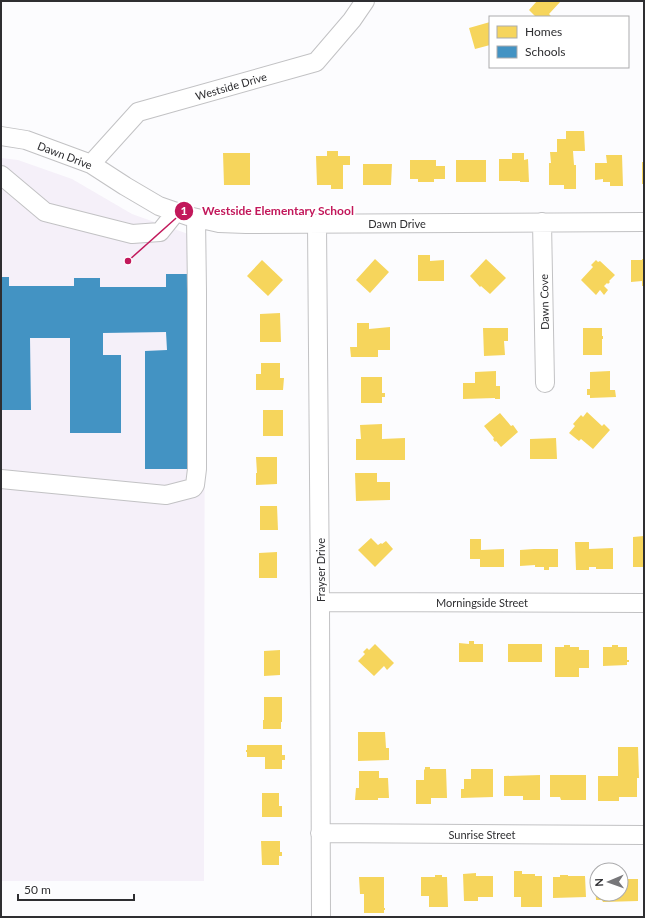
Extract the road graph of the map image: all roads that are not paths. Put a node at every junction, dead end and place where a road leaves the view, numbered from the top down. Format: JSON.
{"nodes":[{"id":1,"x":365,"y":1,"type":"edge"},
{"id":2,"x":1,"y":136,"type":"edge"},
{"id":3,"x":91,"y":164,"type":"junction"},
{"id":4,"x":1,"y":175,"type":"edge"},
{"id":5,"x":176,"y":212,"type":"junction"},
{"id":6,"x":196,"y":218,"type":"junction"},
{"id":7,"x":542,"y":222,"type":"junction"},
{"id":8,"x":644,"y":222,"type":"edge"},
{"id":9,"x":317,"y":224,"type":"junction"},
{"id":10,"x":545,"y":383,"type":"dead end"},
{"id":11,"x":1,"y":479,"type":"edge"},
{"id":12,"x":320,"y":602,"type":"junction"},
{"id":13,"x":644,"y":603,"type":"edge"},
{"id":14,"x":320,"y":833,"type":"junction"},
{"id":15,"x":644,"y":835,"type":"edge"},
{"id":16,"x":321,"y":917,"type":"edge"}],
"edges":[{"from":1,"to":3,"type":"street","name":"Westside Drive"},
{"from":2,"to":3,"type":"street","name":"Dawn Drive"},
{"from":3,"to":5,"type":"street","name":"Dawn Drive"},
{"from":4,"to":5,"type":"street"},
{"from":5,"to":6,"type":"street","name":"Dawn Drive"},
{"from":6,"to":9,"type":"street","name":"Dawn Drive"},
{"from":6,"to":11,"type":"street"},
{"from":7,"to":8,"type":"street","name":"Dawn Drive"},
{"from":7,"to":9,"type":"street","name":"Dawn Drive"},
{"from":7,"to":10,"type":"street","name":"Dawn Cove"},
{"from":9,"to":12,"type":"street","name":"Frayser Drive"},
{"from":12,"to":13,"type":"street","name":"Morningside Street"},
{"from":12,"to":14,"type":"street","name":"Frayser Drive"},
{"from":14,"to":15,"type":"street","name":"Sunrise Street"},
{"from":14,"to":16,"type":"street","name":"Frayser Drive"}]}
